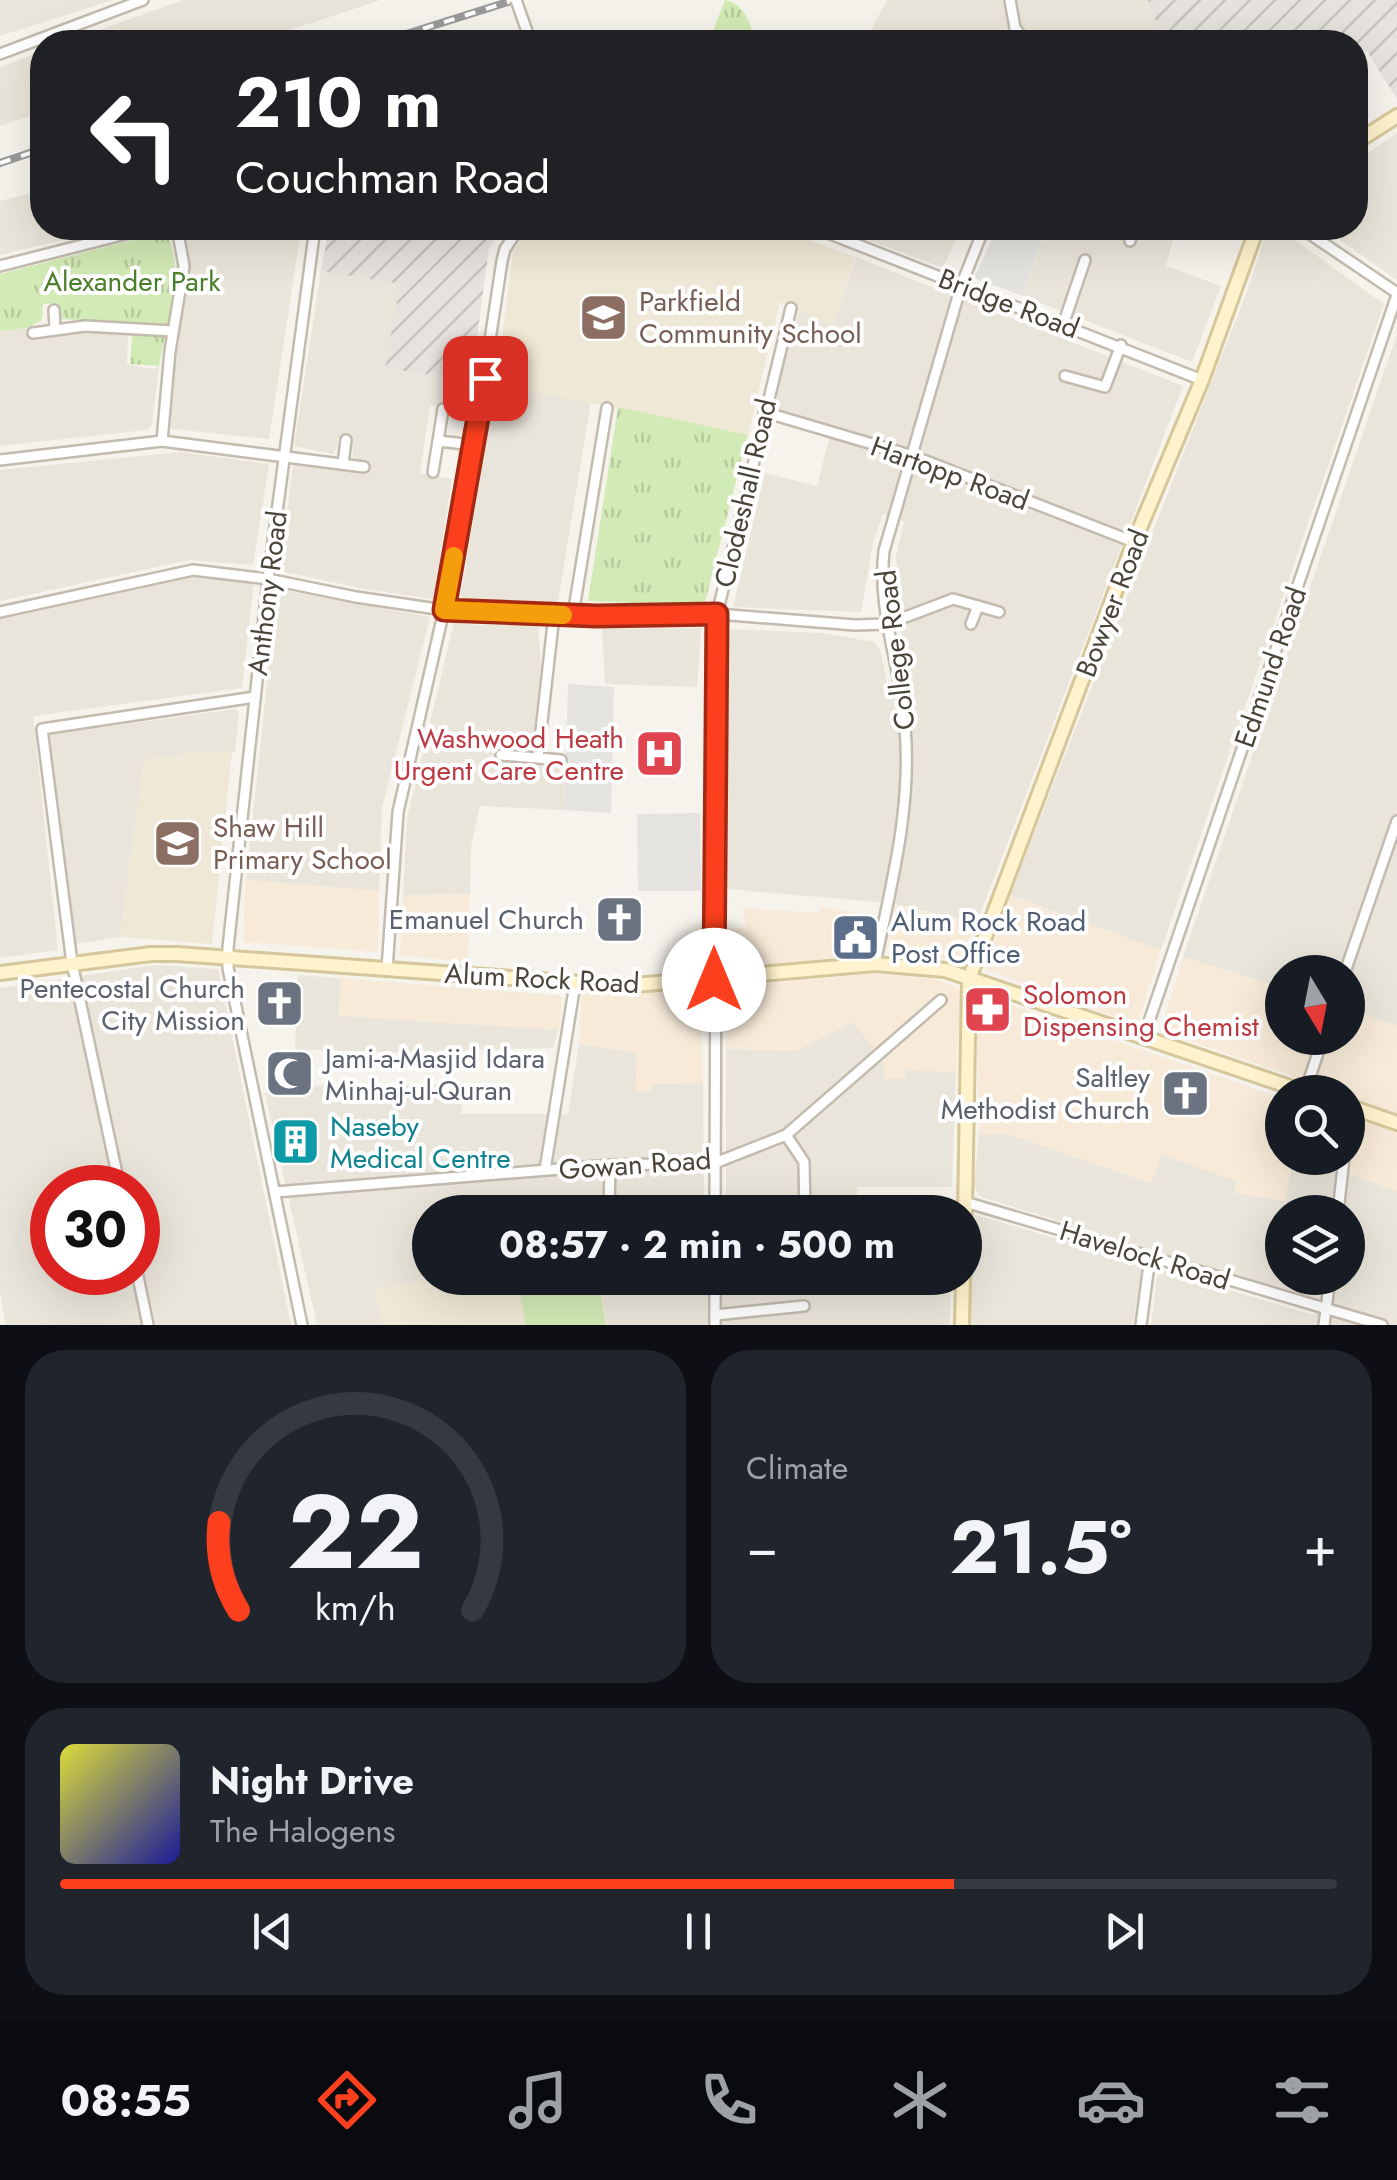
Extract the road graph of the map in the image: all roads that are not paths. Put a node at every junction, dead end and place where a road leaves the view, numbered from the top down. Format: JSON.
{"nodes":[{"id":1,"x":142,"y":0,"type":"edge"},
{"id":2,"x":516,"y":0,"type":"edge"},
{"id":3,"x":1010,"y":0,"type":"edge"},
{"id":4,"x":130,"y":2,"type":"edge"},
{"id":5,"x":60,"y":30,"type":"edge"},
{"id":6,"x":526,"y":30,"type":"edge"},
{"id":7,"x":1017,"y":30,"type":"edge"},
{"id":8,"x":30,"y":42,"type":"edge"},
{"id":9,"x":0,"y":54,"type":"edge"},
{"id":10,"x":1397,"y":116,"type":"edge"},
{"id":11,"x":1368,"y":135,"type":"edge"},
{"id":12,"x":103,"y":240,"type":"edge"},
{"id":13,"x":179,"y":240,"type":"edge"},
{"id":14,"x":312,"y":240,"type":"edge"},
{"id":15,"x":511,"y":240,"type":"edge"},
{"id":16,"x":845,"y":240,"type":"edge"},
{"id":17,"x":979,"y":240,"type":"edge"},
{"id":18,"x":1253,"y":240,"type":"edge"},
{"id":19,"x":1318,"y":240,"type":"edge"},
{"id":20,"x":1085,"y":260,"type":"dead end"},
{"id":21,"x":0,"y":266,"type":"edge"},
{"id":22,"x":961,"y":286,"type":"junction"},
{"id":23,"x":1397,"y":294,"type":"edge"},
{"id":24,"x":790,"y":308,"type":"dead end"},
{"id":25,"x":54,"y":310,"type":"dead end"},
{"id":26,"x":1064,"y":325,"type":"junction"},
{"id":27,"x":56,"y":328,"type":"junction"},
{"id":28,"x":174,"y":331,"type":"junction"},
{"id":29,"x":33,"y":333,"type":"dead end"},
{"id":30,"x":1121,"y":345,"type":"junction"},
{"id":31,"x":1065,"y":376,"type":"dead end"},
{"id":32,"x":1202,"y":380,"type":"junction"},
{"id":33,"x":607,"y":408,"type":"dead end"},
{"id":34,"x":444,"y":409,"type":"dead end"},
{"id":35,"x":764,"y":412,"type":"junction"},
{"id":36,"x":346,"y":440,"type":"dead end"},
{"id":37,"x":162,"y":441,"type":"junction"},
{"id":38,"x":438,"y":441,"type":"junction"},
{"id":39,"x":474,"y":445,"type":"junction"},
{"id":40,"x":284,"y":455,"type":"junction"},
{"id":41,"x":913,"y":456,"type":"junction"},
{"id":42,"x":0,"y":460,"type":"edge"},
{"id":43,"x":343,"y":464,"type":"junction"},
{"id":44,"x":364,"y":467,"type":"dead end"},
{"id":45,"x":433,"y":472,"type":"dead end"},
{"id":46,"x":1134,"y":542,"type":"junction"},
{"id":47,"x":268,"y":579,"type":"junction"},
{"id":48,"x":978,"y":606,"type":"junction"},
{"id":49,"x":444,"y":610,"type":"junction"},
{"id":50,"x":0,"y":612,"type":"edge"},
{"id":51,"x":999,"y":612,"type":"dead end"},
{"id":52,"x":717,"y":614,"type":"junction"},
{"id":53,"x":554,"y":615,"type":"junction"},
{"id":54,"x":574,"y":615,"type":"junction"},
{"id":55,"x":887,"y":624,"type":"junction"},
{"id":56,"x":971,"y":624,"type":"dead end"},
{"id":57,"x":255,"y":697,"type":"junction"},
{"id":58,"x":501,"y":755,"type":"dead end"},
{"id":59,"x":538,"y":758,"type":"junction"},
{"id":60,"x":562,"y":760,"type":"dead end"},
{"id":61,"x":1397,"y":821,"type":"edge"},
{"id":62,"x":1351,"y":955,"type":"edge"},
{"id":63,"x":228,"y":958,"type":"junction"},
{"id":64,"x":72,"y":962,"type":"junction"},
{"id":65,"x":876,"y":964,"type":"junction"},
{"id":66,"x":387,"y":969,"type":"junction"},
{"id":67,"x":0,"y":973,"type":"edge"},
{"id":68,"x":969,"y":978,"type":"junction"},
{"id":69,"x":714,"y":980,"type":"junction"},
{"id":70,"x":576,"y":984,"type":"junction"},
{"id":71,"x":941,"y":1000,"type":"dead end"},
{"id":72,"x":1143,"y":1039,"type":"junction"},
{"id":73,"x":1265,"y":1079,"type":"edge"},
{"id":74,"x":1365,"y":1112,"type":"edge"},
{"id":75,"x":1397,"y":1123,"type":"edge"},
{"id":76,"x":786,"y":1134,"type":"junction"},
{"id":77,"x":714,"y":1162,"type":"junction"},
{"id":78,"x":115,"y":1165,"type":"edge"},
{"id":79,"x":610,"y":1165,"type":"junction"},
{"id":80,"x":545,"y":1170,"type":"junction"},
{"id":81,"x":275,"y":1192,"type":"junction"},
{"id":82,"x":609,"y":1195,"type":"edge"},
{"id":83,"x":715,"y":1195,"type":"edge"},
{"id":84,"x":805,"y":1195,"type":"edge"},
{"id":85,"x":965,"y":1195,"type":"edge"},
{"id":86,"x":982,"y":1212,"type":"edge"},
{"id":87,"x":1150,"y":1257,"type":"junction"},
{"id":88,"x":142,"y":1295,"type":"edge"},
{"id":89,"x":963,"y":1295,"type":"edge"},
{"id":90,"x":1328,"y":1295,"type":"edge"},
{"id":91,"x":804,"y":1306,"type":"dead end"},
{"id":92,"x":1326,"y":1310,"type":"junction"},
{"id":93,"x":715,"y":1320,"type":"edge"},
{"id":94,"x":148,"y":1325,"type":"edge"},
{"id":95,"x":302,"y":1325,"type":"edge"},
{"id":96,"x":962,"y":1325,"type":"edge"},
{"id":97,"x":1141,"y":1325,"type":"edge"},
{"id":98,"x":1324,"y":1325,"type":"edge"},
{"id":99,"x":1382,"y":1325,"type":"edge"}],
"edges":[{"from":1,"to":4,"type":"street"},
{"from":2,"to":6,"type":"street","bridge":true},
{"from":3,"to":7,"type":"street"},
{"from":4,"to":5,"type":"street"},
{"from":8,"to":9,"type":"street"},
{"from":10,"to":11,"type":"street"},
{"from":12,"to":21,"type":"street"},
{"from":13,"to":28,"type":"street"},
{"from":14,"to":40,"type":"street","name":"Anthony Road"},
{"from":15,"to":39,"type":"street"},
{"from":16,"to":22,"type":"street","name":"Bridge Road"},
{"from":17,"to":22,"type":"street","name":"College Road"},
{"from":18,"to":32,"type":"street","name":"Bowyer Road"},
{"from":19,"to":23,"type":"street"},
{"from":20,"to":26,"type":"street"},
{"from":22,"to":26,"type":"street","name":"Bridge Road"},
{"from":22,"to":41,"type":"street","name":"College Road"},
{"from":23,"to":72,"type":"street","name":"Edmund Road"},
{"from":24,"to":35,"type":"street","name":"Clodeshall Road"},
{"from":25,"to":27,"type":"street"},
{"from":26,"to":30,"type":"street","name":"Bridge Road"},
{"from":27,"to":28,"type":"street"},
{"from":27,"to":29,"type":"street"},
{"from":28,"to":37,"type":"street"},
{"from":30,"to":31,"type":"street"},
{"from":30,"to":32,"type":"street","name":"Bridge Road"},
{"from":32,"to":46,"type":"street","name":"Bowyer Road"},
{"from":33,"to":54,"type":"street"},
{"from":34,"to":38,"type":"street"},
{"from":35,"to":41,"type":"street","name":"Hartopp Road"},
{"from":35,"to":52,"type":"street","name":"Clodeshall Road"},
{"from":36,"to":43,"type":"street"},
{"from":37,"to":40,"type":"street"},
{"from":37,"to":42,"type":"street"},
{"from":38,"to":39,"type":"street"},
{"from":38,"to":45,"type":"street"},
{"from":39,"to":49,"type":"street"},
{"from":40,"to":43,"type":"street"},
{"from":40,"to":47,"type":"street","name":"Anthony Road"},
{"from":41,"to":46,"type":"street","name":"Hartopp Road"},
{"from":41,"to":55,"type":"street","name":"College Road"},
{"from":43,"to":44,"type":"street"},
{"from":46,"to":68,"type":"street","name":"Bowyer Road"},
{"from":47,"to":49,"type":"street"},
{"from":47,"to":50,"type":"street"},
{"from":47,"to":57,"type":"street","name":"Anthony Road"},
{"from":48,"to":51,"type":"street"},
{"from":48,"to":55,"type":"street"},
{"from":48,"to":56,"type":"street"},
{"from":49,"to":53,"type":"street"},
{"from":49,"to":66,"type":"street"},
{"from":52,"to":54,"type":"street"},
{"from":52,"to":55,"type":"street"},
{"from":52,"to":69,"type":"street","name":"Clodeshall Road"},
{"from":53,"to":54,"type":"street"},
{"from":53,"to":59,"type":"street"},
{"from":55,"to":65,"type":"street","name":"College Road"},
{"from":57,"to":63,"type":"street","name":"Anthony Road"},
{"from":57,"to":64,"type":"street"},
{"from":58,"to":59,"type":"street"},
{"from":59,"to":60,"type":"street"},
{"from":61,"to":62,"type":"street"},
{"from":63,"to":64,"type":"street","name":"Alum Rock Road"},
{"from":63,"to":66,"type":"street","name":"Alum Rock Road"},
{"from":63,"to":81,"type":"street","name":"Anthony Road"},
{"from":64,"to":67,"type":"street","name":"Alum Rock Road"},
{"from":64,"to":78,"type":"street"},
{"from":65,"to":68,"type":"street","name":"Alum Rock Road"},
{"from":65,"to":69,"type":"street","name":"Alum Rock Road"},
{"from":66,"to":70,"type":"street","name":"Alum Rock Road"},
{"from":68,"to":72,"type":"street","name":"Alum Rock Road"},
{"from":68,"to":85,"type":"street","name":"Bowyer Road"},
{"from":69,"to":70,"type":"street","name":"Alum Rock Road"},
{"from":69,"to":77,"type":"street","name":"Clodeshall Road"},
{"from":70,"to":80,"type":"street"},
{"from":71,"to":76,"type":"street","name":"Gowan Road"},
{"from":72,"to":73,"type":"street","name":"Alum Rock Road"},
{"from":74,"to":75,"type":"street"},
{"from":76,"to":77,"type":"street","name":"Gowan Road"},
{"from":76,"to":84,"type":"street"},
{"from":77,"to":79,"type":"street","name":"Gowan Road"},
{"from":77,"to":83,"type":"street","name":"Clodeshall Road"},
{"from":79,"to":80,"type":"street","name":"Gowan Road"},
{"from":79,"to":82,"type":"street"},
{"from":80,"to":81,"type":"street","name":"Gowan Road"},
{"from":81,"to":95,"type":"street","name":"Anthony Road"},
{"from":86,"to":87,"type":"street","name":"Havelock Road"},
{"from":87,"to":92,"type":"street","name":"Havelock Road"},
{"from":87,"to":97,"type":"street"},
{"from":88,"to":94,"type":"street"},
{"from":89,"to":96,"type":"street"},
{"from":90,"to":92,"type":"street"},
{"from":91,"to":93,"type":"street"},
{"from":92,"to":98,"type":"street"},
{"from":92,"to":99,"type":"street","name":"Havelock Road"}]}
